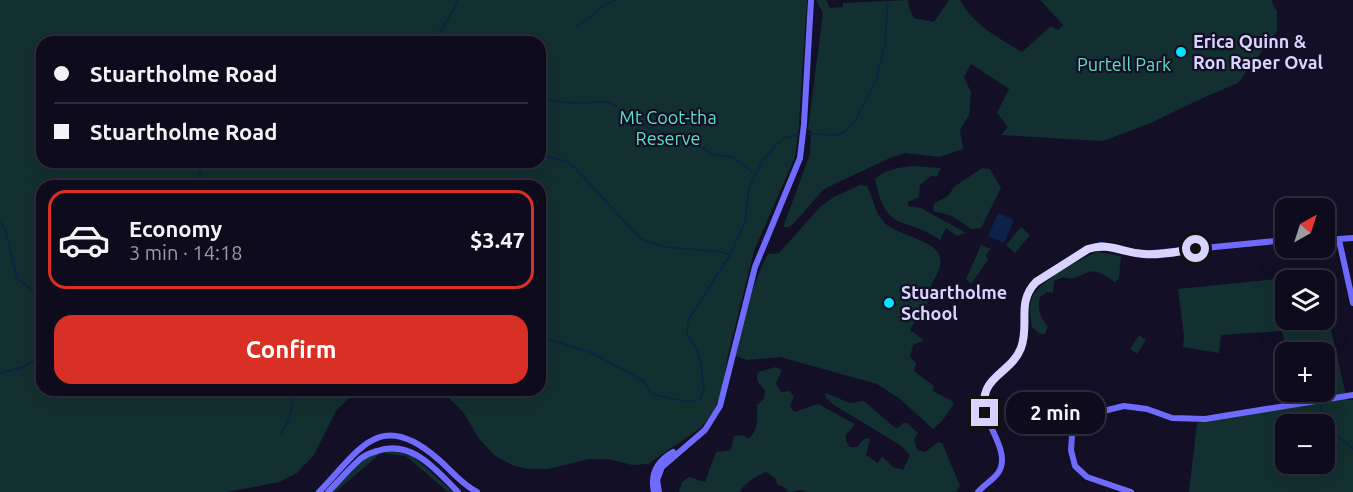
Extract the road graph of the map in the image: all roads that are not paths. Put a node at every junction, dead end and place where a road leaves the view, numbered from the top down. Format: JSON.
{"nodes":[{"id":1,"x":811,"y":0,"type":"edge"},
{"id":2,"x":1353,"y":238,"type":"edge"},
{"id":3,"x":1335,"y":240,"type":"edge"},
{"id":4,"x":1339,"y":240,"type":"junction"},
{"id":5,"x":1275,"y":241,"type":"edge"},
{"id":6,"x":1353,"y":303,"type":"edge"},
{"id":7,"x":1353,"y":395,"type":"edge"},
{"id":8,"x":656,"y":489,"type":"edge"},
{"id":9,"x":319,"y":492,"type":"edge"},
{"id":10,"x":328,"y":492,"type":"edge"},
{"id":11,"x":458,"y":492,"type":"edge"},
{"id":12,"x":477,"y":492,"type":"edge"},
{"id":13,"x":978,"y":492,"type":"edge"},
{"id":14,"x":1131,"y":492,"type":"edge"}],
"edges":[{"from":1,"to":8,"type":"main road"},
{"from":2,"to":4,"type":"main road"},
{"from":3,"to":4,"type":"main road"},
{"from":4,"to":6,"type":"main road"},
{"from":5,"to":13,"type":"main road"},
{"from":7,"to":14,"type":"main road"},
{"from":9,"to":12,"type":"main road"},
{"from":10,"to":11,"type":"main road"}]}
